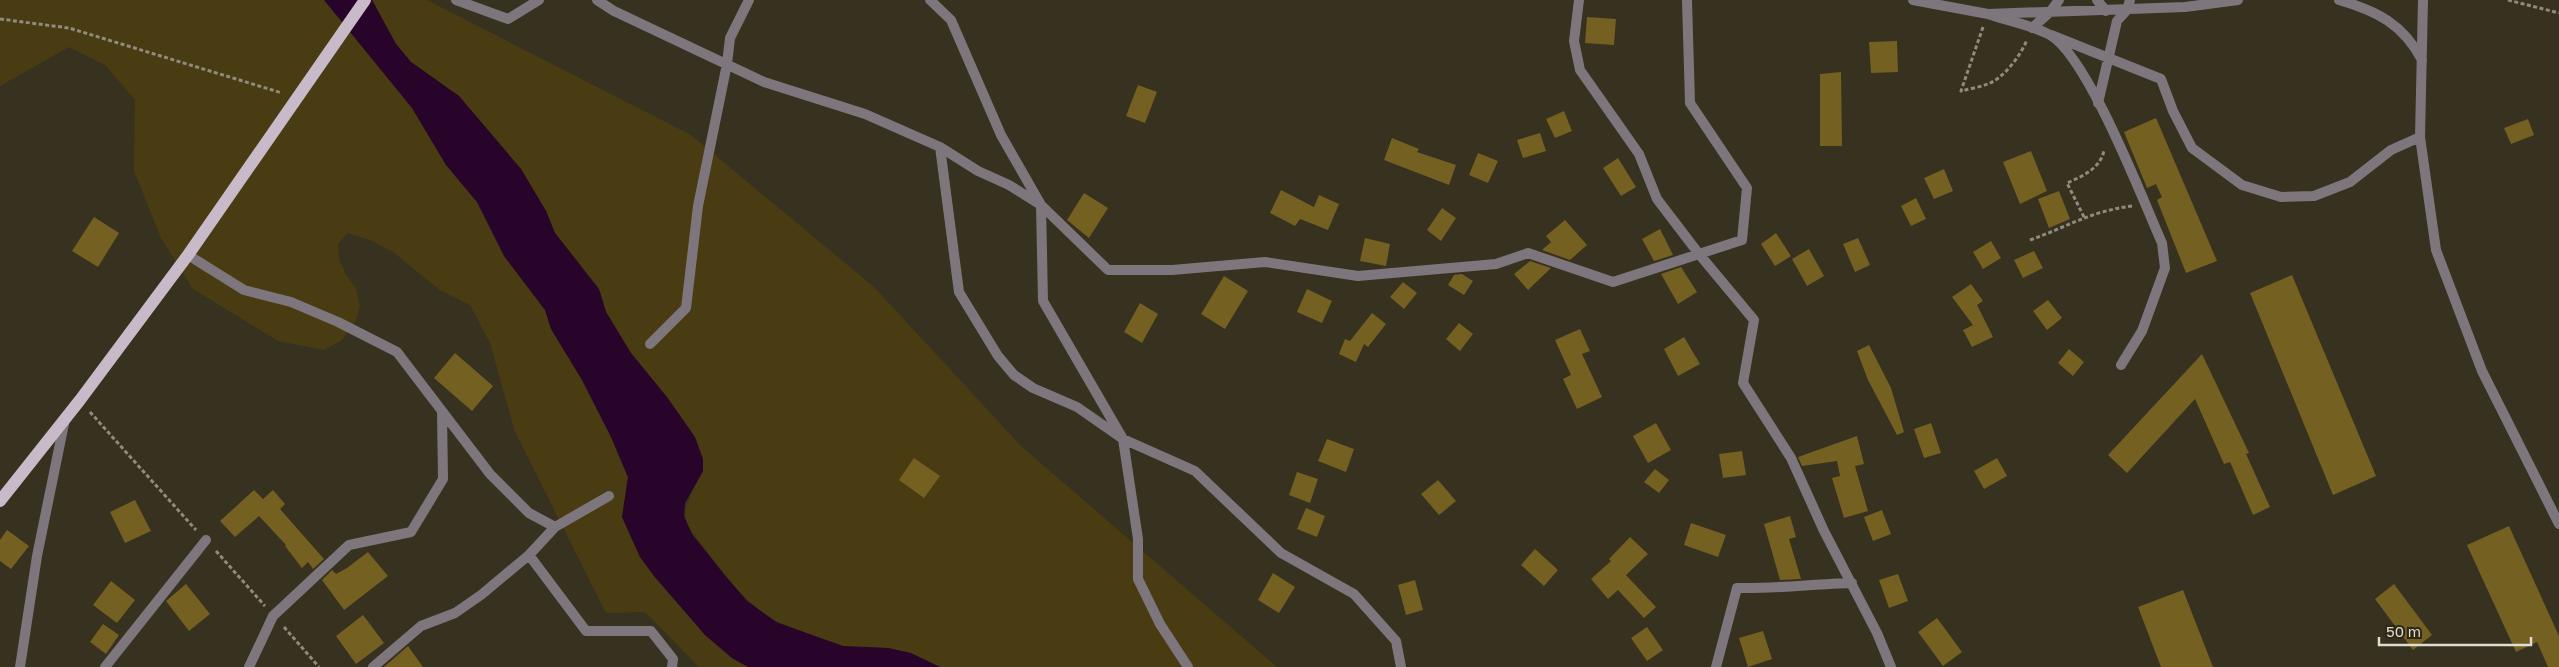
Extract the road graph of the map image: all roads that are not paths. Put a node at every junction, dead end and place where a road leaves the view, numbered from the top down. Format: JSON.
{"nodes":[{"id":1,"x":365,"y":0,"type":"edge"},
{"id":2,"x":456,"y":0,"type":"edge"},
{"id":3,"x":539,"y":0,"type":"edge"},
{"id":4,"x":597,"y":0,"type":"edge"},
{"id":5,"x":749,"y":0,"type":"edge"},
{"id":6,"x":930,"y":0,"type":"edge"},
{"id":7,"x":1579,"y":0,"type":"edge"},
{"id":8,"x":1687,"y":0,"type":"edge"},
{"id":9,"x":1913,"y":0,"type":"edge"},
{"id":10,"x":2059,"y":0,"type":"edge"},
{"id":11,"x":2097,"y":0,"type":"edge"},
{"id":12,"x":2238,"y":0,"type":"edge"},
{"id":13,"x":2339,"y":0,"type":"edge"},
{"id":14,"x":2423,"y":0,"type":"edge"},
{"id":15,"x":2128,"y":5,"type":"edge"},
{"id":16,"x":2106,"y":11,"type":"junction"},
{"id":17,"x":2050,"y":12,"type":"junction"},
{"id":18,"x":1988,"y":14,"type":"junction"},
{"id":19,"x":2032,"y":28,"type":"junction"},
{"id":20,"x":2051,"y":35,"type":"junction"},
{"id":21,"x":2107,"y":58,"type":"junction"},
{"id":22,"x":2422,"y":61,"type":"junction"},
{"id":23,"x":727,"y":64,"type":"junction"},
{"id":24,"x":2098,"y":102,"type":"junction"},
{"id":25,"x":2420,"y":137,"type":"junction"},
{"id":26,"x":940,"y":147,"type":"junction"},
{"id":27,"x":1042,"y":205,"type":"junction"},
{"id":28,"x":1699,"y":254,"type":"junction"},
{"id":29,"x":188,"y":255,"type":"junction"},
{"id":30,"x":650,"y":344,"type":"dead end"},
{"id":31,"x":2121,"y":365,"type":"dead end"},
{"id":32,"x":442,"y":411,"type":"junction"},
{"id":33,"x":65,"y":418,"type":"junction"},
{"id":34,"x":1122,"y":439,"type":"junction"},
{"id":35,"x":609,"y":496,"type":"dead end"},
{"id":36,"x":0,"y":501,"type":"edge"},
{"id":37,"x":2559,"y":524,"type":"edge"},
{"id":38,"x":555,"y":526,"type":"junction"},
{"id":39,"x":206,"y":540,"type":"dead end"},
{"id":40,"x":529,"y":555,"type":"junction"},
{"id":41,"x":1852,"y":583,"type":"junction"},
{"id":42,"x":20,"y":667,"type":"edge"},
{"id":43,"x":105,"y":667,"type":"edge"},
{"id":44,"x":248,"y":667,"type":"edge"},
{"id":45,"x":373,"y":667,"type":"edge"},
{"id":46,"x":672,"y":667,"type":"edge"},
{"id":47,"x":1188,"y":667,"type":"edge"},
{"id":48,"x":1401,"y":667,"type":"edge"},
{"id":49,"x":1716,"y":667,"type":"edge"},
{"id":50,"x":1891,"y":667,"type":"edge"}],
"edges":[{"from":1,"to":29,"type":"main road"},
{"from":2,"to":3,"type":"street"},
{"from":4,"to":23,"type":"street"},
{"from":5,"to":23,"type":"street"},
{"from":6,"to":27,"type":"street"},
{"from":7,"to":28,"type":"street"},
{"from":8,"to":28,"type":"street"},
{"from":9,"to":18,"type":"street"},
{"from":10,"to":17,"type":"street"},
{"from":11,"to":16,"type":"street"},
{"from":12,"to":15,"type":"street"},
{"from":13,"to":22,"type":"street"},
{"from":14,"to":22,"type":"street"},
{"from":15,"to":16,"type":"street"},
{"from":15,"to":21,"type":"street"},
{"from":16,"to":17,"type":"street"},
{"from":17,"to":18,"type":"street"},
{"from":17,"to":19,"type":"street"},
{"from":18,"to":19,"type":"street"},
{"from":19,"to":20,"type":"street"},
{"from":20,"to":21,"type":"street"},
{"from":20,"to":24,"type":"street"},
{"from":21,"to":24,"type":"street"},
{"from":21,"to":25,"type":"street"},
{"from":22,"to":25,"type":"street"},
{"from":23,"to":26,"type":"street"},
{"from":23,"to":30,"type":"street"},
{"from":24,"to":31,"type":"street"},
{"from":25,"to":37,"type":"street"},
{"from":26,"to":27,"type":"street"},
{"from":26,"to":34,"type":"street"},
{"from":27,"to":28,"type":"street"},
{"from":27,"to":34,"type":"street"},
{"from":28,"to":41,"type":"street"},
{"from":29,"to":32,"type":"street"},
{"from":29,"to":33,"type":"main road"},
{"from":32,"to":38,"type":"street"},
{"from":32,"to":44,"type":"street"},
{"from":33,"to":36,"type":"main road"},
{"from":33,"to":42,"type":"street"},
{"from":34,"to":47,"type":"street"},
{"from":34,"to":48,"type":"street"},
{"from":35,"to":38,"type":"street"},
{"from":38,"to":40,"type":"street"},
{"from":39,"to":43,"type":"street"},
{"from":40,"to":45,"type":"street"},
{"from":40,"to":46,"type":"street"},
{"from":41,"to":49,"type":"street"},
{"from":41,"to":50,"type":"street"}]}
